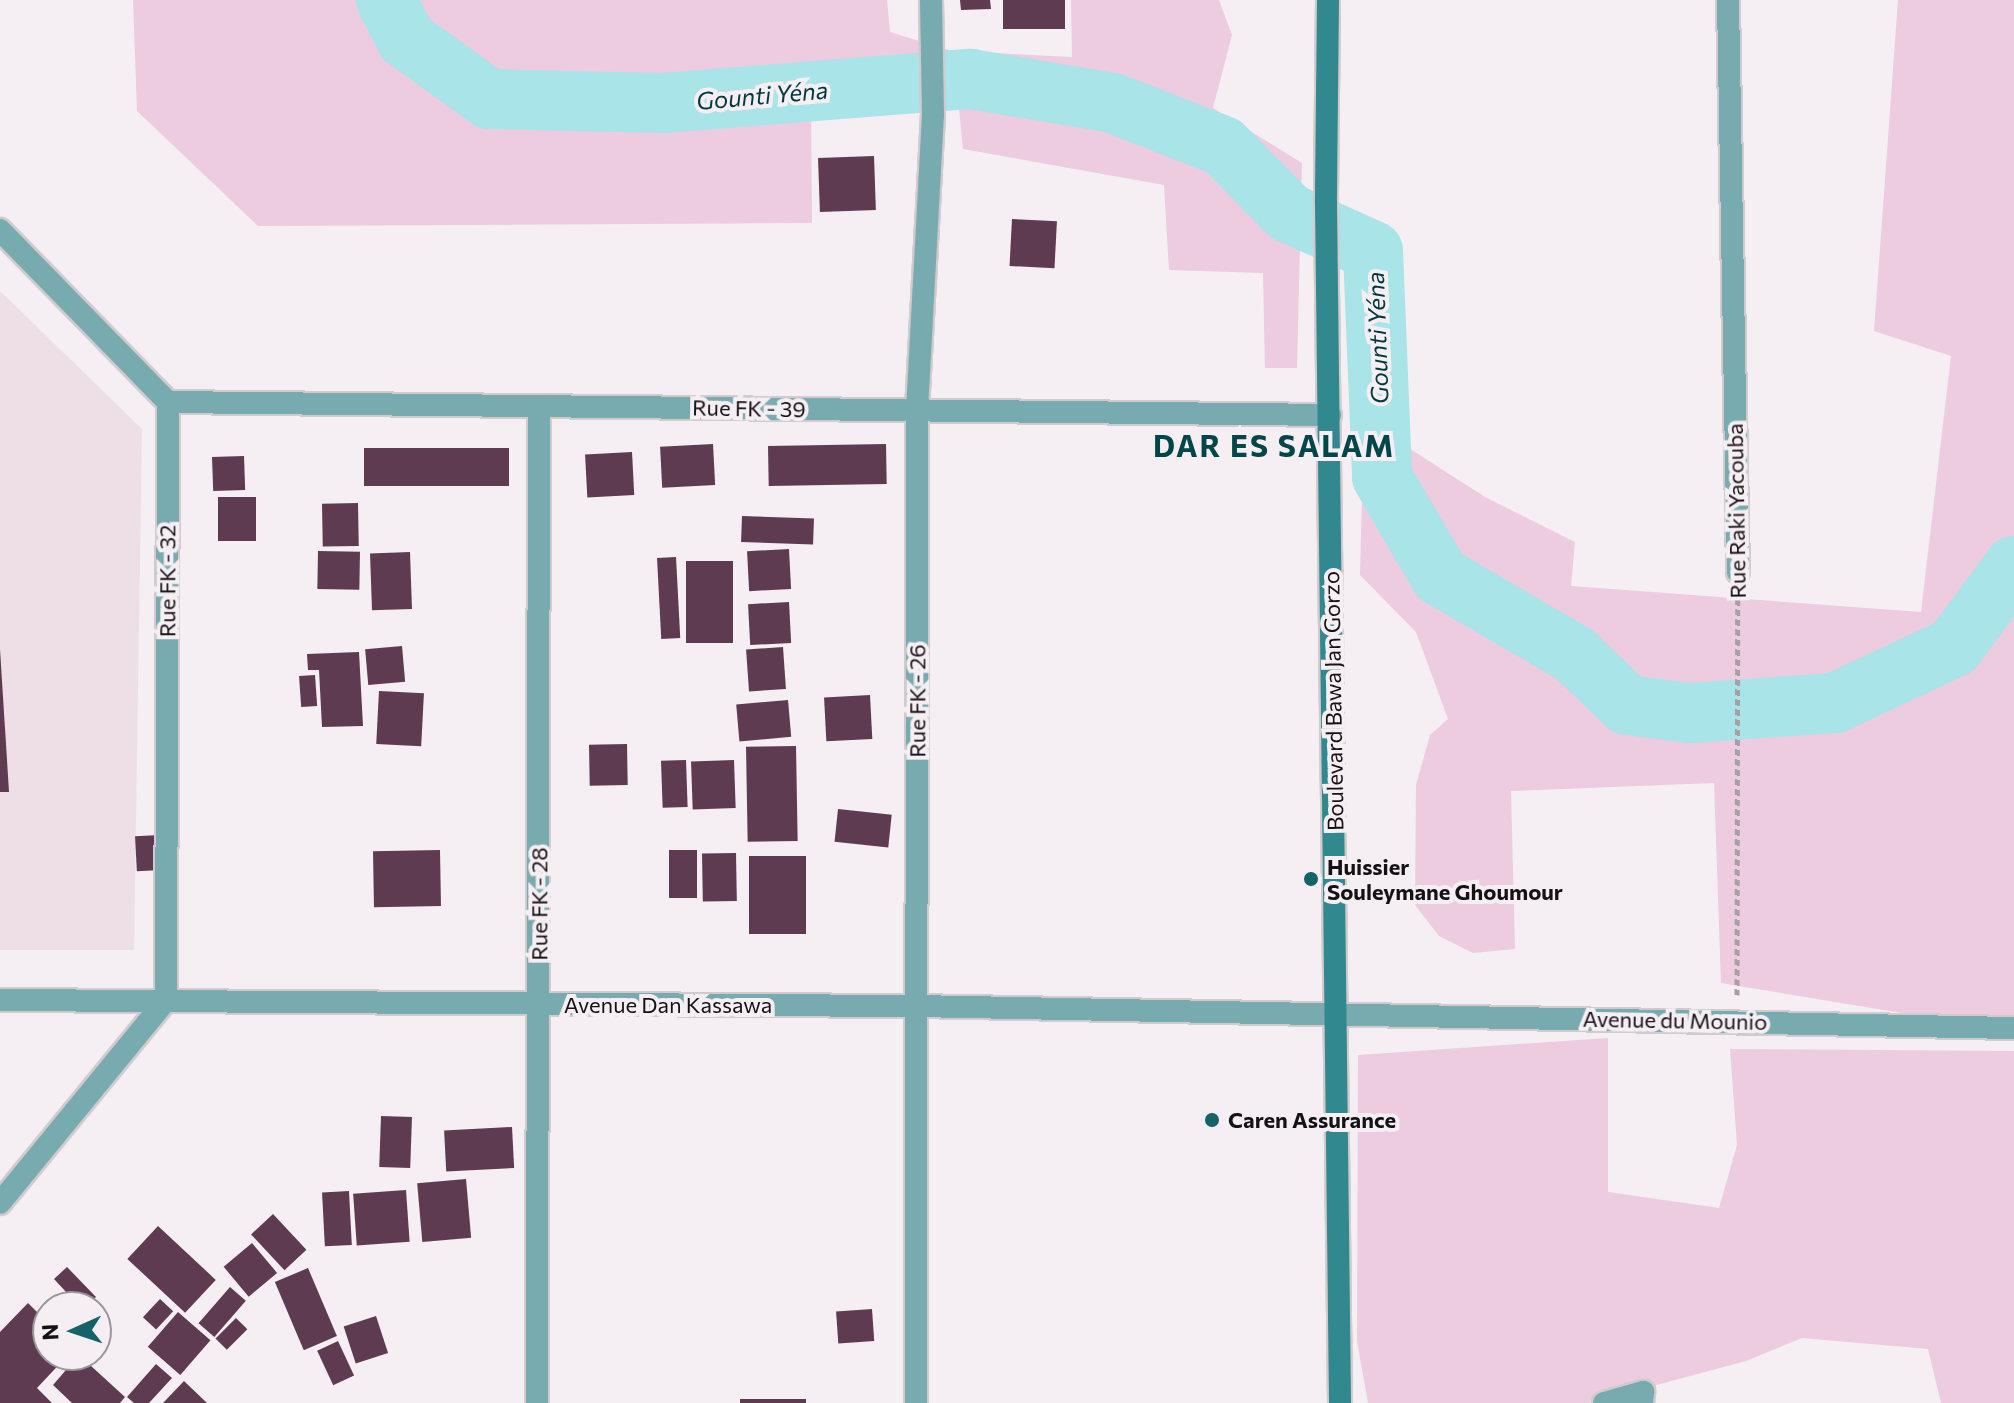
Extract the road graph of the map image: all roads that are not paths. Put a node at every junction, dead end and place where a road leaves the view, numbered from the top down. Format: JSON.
{"nodes":[{"id":1,"x":931,"y":0,"type":"edge"},
{"id":2,"x":1328,"y":0,"type":"edge"},
{"id":3,"x":1728,"y":0,"type":"edge"},
{"id":4,"x":0,"y":230,"type":"edge"},
{"id":5,"x":168,"y":402,"type":"junction"},
{"id":6,"x":539,"y":406,"type":"junction"},
{"id":7,"x":917,"y":410,"type":"junction"},
{"id":8,"x":1330,"y":415,"type":"junction"},
{"id":9,"x":1738,"y":572,"type":"road end"},
{"id":10,"x":0,"y":1000,"type":"edge"},
{"id":11,"x":166,"y":1000,"type":"junction"},
{"id":12,"x":539,"y":1004,"type":"junction"},
{"id":13,"x":916,"y":1006,"type":"junction"},
{"id":14,"x":1337,"y":1012,"type":"junction"},
{"id":15,"x":2003,"y":1028,"type":"edge"},
{"id":16,"x":0,"y":1203,"type":"edge"},
{"id":17,"x":537,"y":1403,"type":"edge"},
{"id":18,"x":916,"y":1403,"type":"edge"},
{"id":19,"x":1340,"y":1403,"type":"edge"},
{"id":20,"x":1604,"y":1403,"type":"edge"},
{"id":21,"x":1642,"y":1403,"type":"edge"}],
"edges":[{"from":1,"to":7,"type":"street","name":"Rue FK - 26"},
{"from":2,"to":8,"type":"main road","name":"Boulevard Bawa Jan Gorzo"},
{"from":3,"to":9,"type":"street","name":"Rue Raki Yacouba"},
{"from":4,"to":5,"type":"street"},
{"from":5,"to":6,"type":"street","name":"Rue FK - 39"},
{"from":5,"to":11,"type":"street","name":"Rue FK - 32"},
{"from":6,"to":7,"type":"street","name":"Rue FK - 39"},
{"from":6,"to":12,"type":"street","name":"Rue FK - 28"},
{"from":7,"to":8,"type":"street","name":"Rue FK - 39"},
{"from":7,"to":13,"type":"street","name":"Rue FK - 26"},
{"from":8,"to":14,"type":"main road","name":"Boulevard Bawa Jan Gorzo"},
{"from":10,"to":11,"type":"street","name":"Avenue Dan Kassawa"},
{"from":11,"to":12,"type":"street","name":"Avenue Dan Kassawa"},
{"from":11,"to":16,"type":"street"},
{"from":12,"to":13,"type":"street","name":"Avenue Dan Kassawa"},
{"from":12,"to":17,"type":"street","name":"Rue FK - 28"},
{"from":13,"to":14,"type":"street","name":"Avenue Dan Kassawa"},
{"from":13,"to":18,"type":"street","name":"Rue FK - 26"},
{"from":14,"to":15,"type":"street","name":"Avenue du Mounio"},
{"from":14,"to":19,"type":"main road","name":"Boulevard Bawa Jan Gorzo"},
{"from":20,"to":21,"type":"street"}]}
